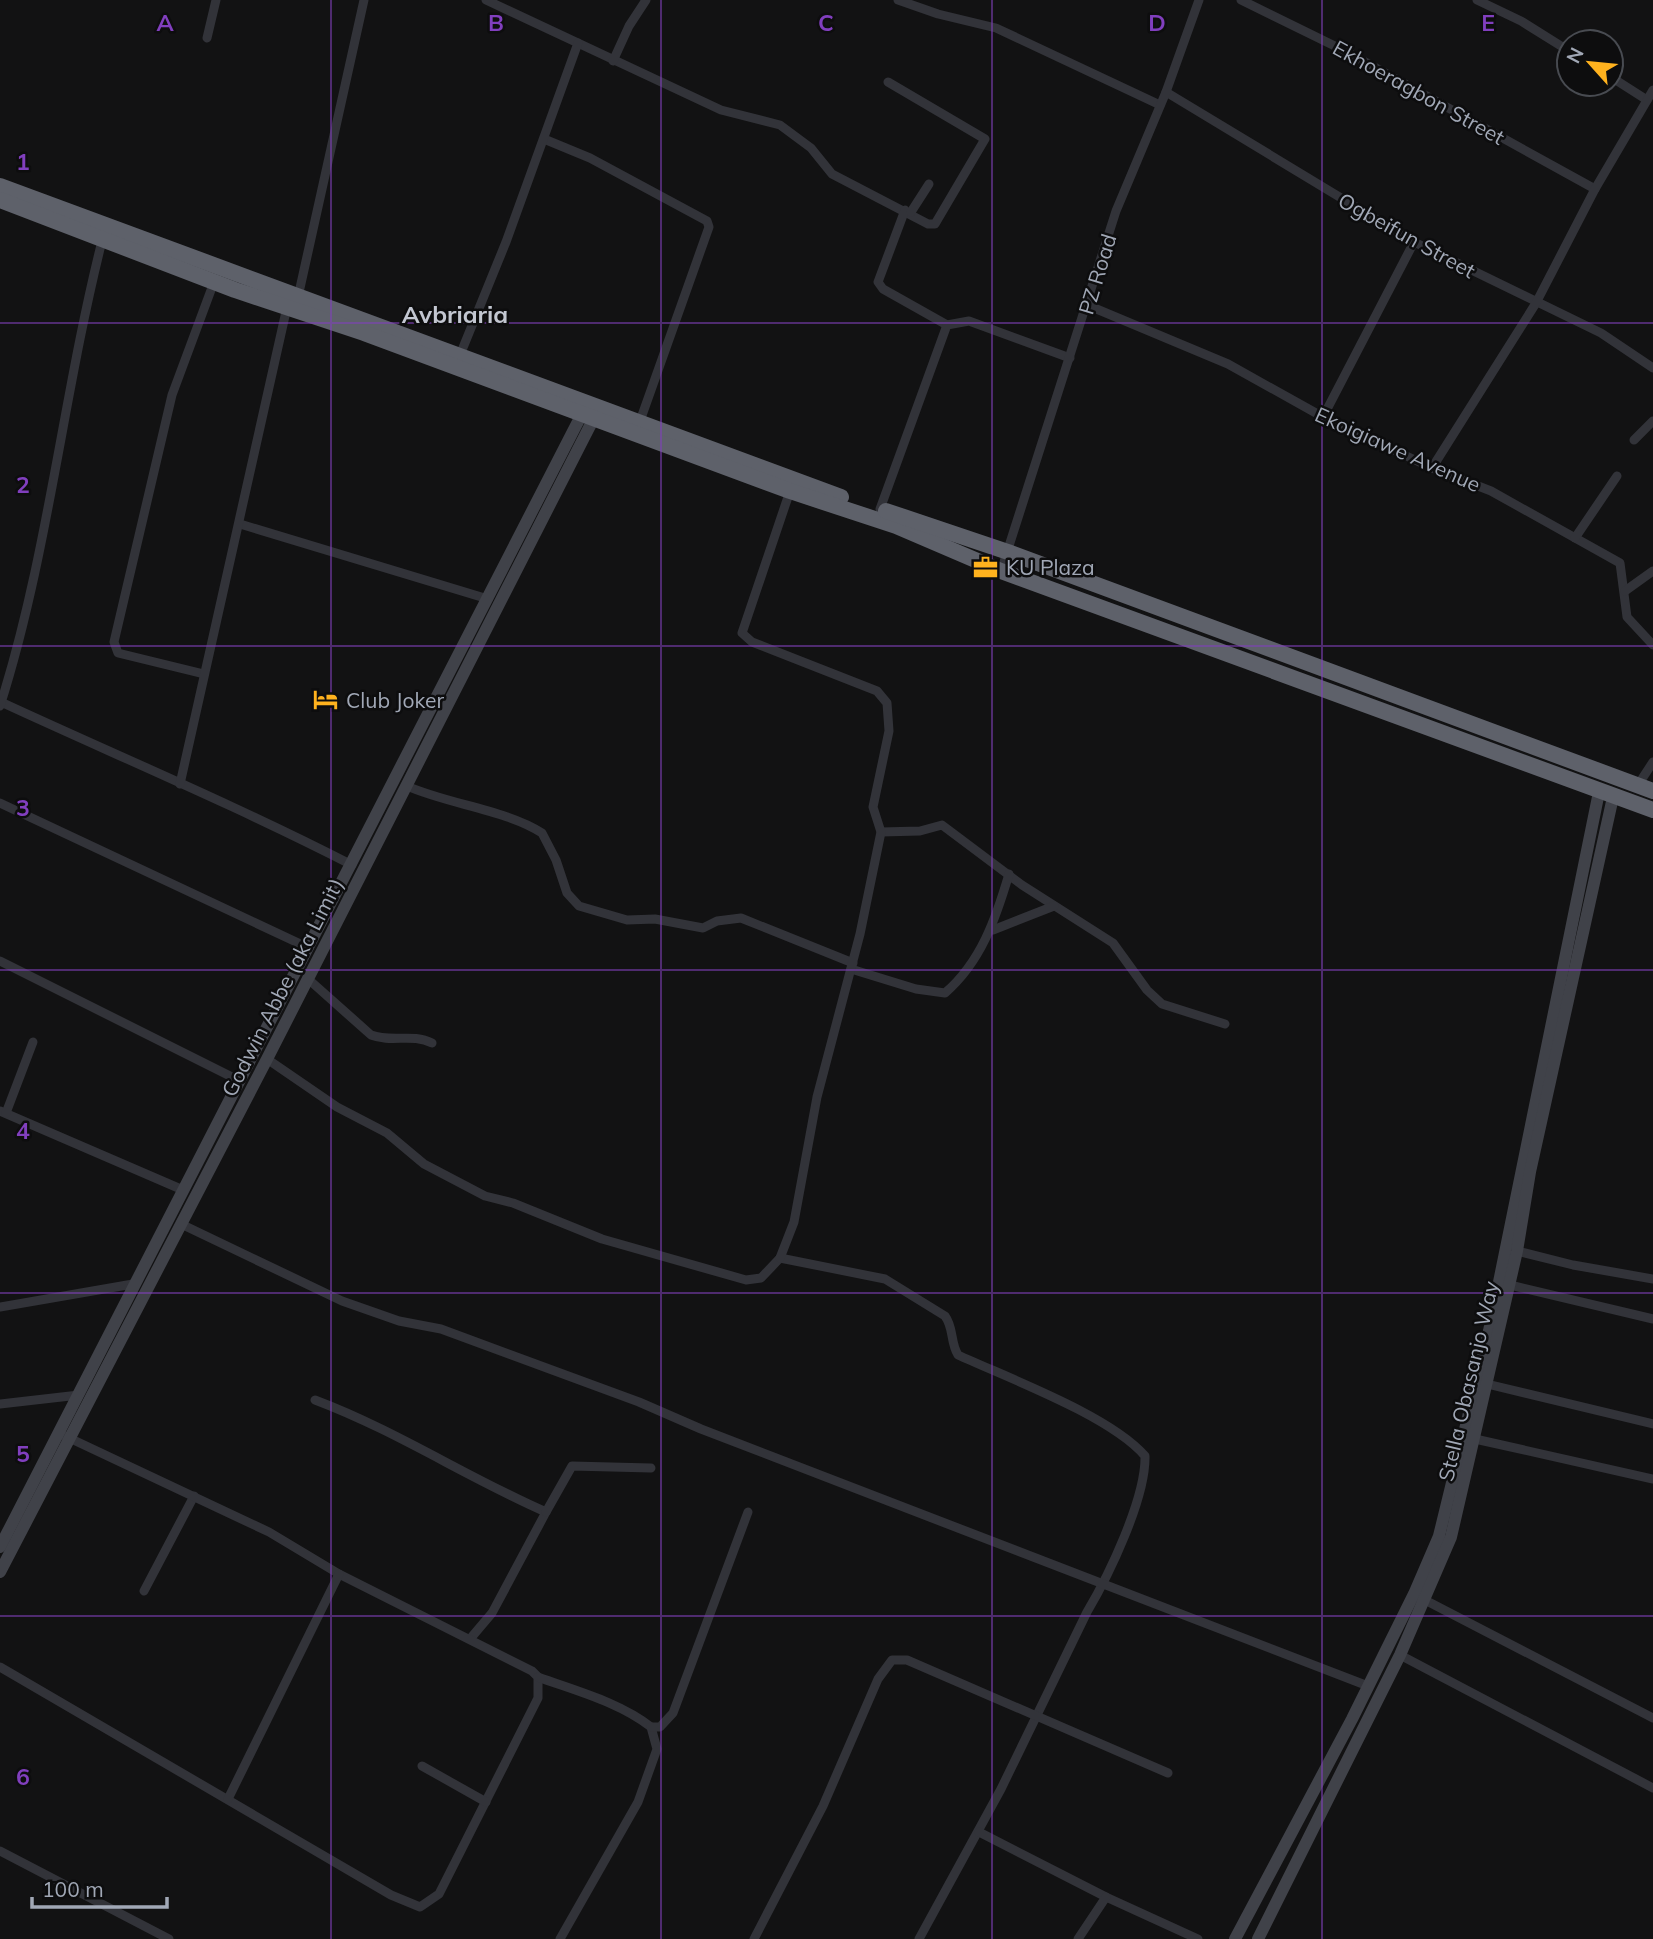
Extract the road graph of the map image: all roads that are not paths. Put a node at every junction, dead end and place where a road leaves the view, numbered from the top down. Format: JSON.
{"nodes":[{"id":1,"x":216,"y":0,"type":"edge"},
{"id":2,"x":364,"y":0,"type":"edge"},
{"id":3,"x":486,"y":0,"type":"edge"},
{"id":4,"x":646,"y":0,"type":"edge"},
{"id":5,"x":898,"y":0,"type":"edge"},
{"id":6,"x":1199,"y":0,"type":"edge"},
{"id":7,"x":1241,"y":0,"type":"edge"},
{"id":8,"x":1477,"y":0,"type":"edge"},
{"id":9,"x":207,"y":38,"type":"dead end"},
{"id":10,"x":1555,"y":42,"type":"edge"},
{"id":11,"x":578,"y":43,"type":"junction"},
{"id":12,"x":613,"y":61,"type":"junction"},
{"id":13,"x":888,"y":82,"type":"dead end"},
{"id":14,"x":1625,"y":86,"type":"edge"},
{"id":15,"x":1653,"y":90,"type":"edge"},
{"id":16,"x":1166,"y":92,"type":"junction"},
{"id":17,"x":1647,"y":100,"type":"junction"},
{"id":18,"x":1160,"y":105,"type":"junction"},
{"id":19,"x":544,"y":139,"type":"junction"},
{"id":20,"x":929,"y":184,"type":"dead end"},
{"id":21,"x":0,"y":186,"type":"edge"},
{"id":22,"x":1595,"y":189,"type":"junction"},
{"id":23,"x":0,"y":200,"type":"edge"},
{"id":24,"x":908,"y":211,"type":"junction"},
{"id":25,"x":102,"y":241,"type":"junction"},
{"id":26,"x":1414,"y":242,"type":"junction"},
{"id":27,"x":214,"y":282,"type":"junction"},
{"id":28,"x":293,"y":302,"type":"junction"},
{"id":29,"x":1536,"y":303,"type":"junction"},
{"id":30,"x":1087,"y":305,"type":"junction"},
{"id":31,"x":947,"y":325,"type":"junction"},
{"id":32,"x":460,"y":355,"type":"junction"},
{"id":33,"x":1070,"y":358,"type":"junction"},
{"id":34,"x":1653,"y":368,"type":"edge"},
{"id":35,"x":591,"y":410,"type":"junction"},
{"id":36,"x":1323,"y":417,"type":"junction"},
{"id":37,"x":640,"y":421,"type":"junction"},
{"id":38,"x":1653,"y":421,"type":"edge"},
{"id":39,"x":1634,"y":440,"type":"dead end"},
{"id":40,"x":1432,"y":468,"type":"junction"},
{"id":41,"x":1617,"y":476,"type":"dead end"},
{"id":42,"x":790,"y":491,"type":"junction"},
{"id":43,"x":880,"y":509,"type":"junction"},
{"id":44,"x":240,"y":524,"type":"junction"},
{"id":45,"x":1575,"y":538,"type":"junction"},
{"id":46,"x":1008,"y":552,"type":"junction"},
{"id":47,"x":1001,"y":571,"type":"junction"},
{"id":48,"x":1653,"y":571,"type":"edge"},
{"id":49,"x":1625,"y":591,"type":"junction"},
{"id":50,"x":488,"y":599,"type":"junction"},
{"id":51,"x":1653,"y":645,"type":"edge"},
{"id":52,"x":204,"y":674,"type":"junction"},
{"id":53,"x":1,"y":704,"type":"edge"},
{"id":54,"x":1653,"y":762,"type":"edge"},
{"id":55,"x":180,"y":784,"type":"junction"},
{"id":56,"x":407,"y":786,"type":"junction"},
{"id":57,"x":1645,"y":788,"type":"edge"},
{"id":58,"x":1606,"y":794,"type":"junction"},
{"id":59,"x":0,"y":803,"type":"edge"},
{"id":60,"x":1653,"y":810,"type":"edge"},
{"id":61,"x":881,"y":832,"type":"junction"},
{"id":62,"x":352,"y":865,"type":"junction"},
{"id":63,"x":1009,"y":874,"type":"junction"},
{"id":64,"x":1054,"y":906,"type":"junction"},
{"id":65,"x":993,"y":930,"type":"junction"},
{"id":66,"x":309,"y":948,"type":"junction"},
{"id":67,"x":0,"y":961,"type":"edge"},
{"id":68,"x":852,"y":966,"type":"junction"},
{"id":69,"x":307,"y":978,"type":"junction"},
{"id":70,"x":1225,"y":1024,"type":"dead end"},
{"id":71,"x":33,"y":1042,"type":"dead end"},
{"id":72,"x":432,"y":1043,"type":"dead end"},
{"id":73,"x":267,"y":1059,"type":"junction"},
{"id":74,"x":240,"y":1081,"type":"junction"},
{"id":75,"x":3,"y":1112,"type":"edge"},
{"id":76,"x":183,"y":1190,"type":"junction"},
{"id":77,"x":181,"y":1224,"type":"junction"},
{"id":78,"x":1517,"y":1251,"type":"junction"},
{"id":79,"x":780,"y":1258,"type":"junction"},
{"id":80,"x":1653,"y":1279,"type":"edge"},
{"id":81,"x":132,"y":1284,"type":"junction"},
{"id":82,"x":1510,"y":1285,"type":"junction"},
{"id":83,"x":0,"y":1307,"type":"edge"},
{"id":84,"x":128,"y":1310,"type":"junction"},
{"id":85,"x":1653,"y":1319,"type":"edge"},
{"id":86,"x":1487,"y":1384,"type":"junction"},
{"id":87,"x":79,"y":1395,"type":"junction"},
{"id":88,"x":315,"y":1400,"type":"dead end"},
{"id":89,"x":0,"y":1404,"type":"edge"},
{"id":90,"x":1653,"y":1423,"type":"edge"},
{"id":91,"x":65,"y":1436,"type":"junction"},
{"id":92,"x":1475,"y":1439,"type":"junction"},
{"id":93,"x":651,"y":1468,"type":"dead end"},
{"id":94,"x":1653,"y":1479,"type":"edge"},
{"id":95,"x":194,"y":1496,"type":"junction"},
{"id":96,"x":748,"y":1512,"type":"dead end"},
{"id":97,"x":546,"y":1513,"type":"junction"},
{"id":98,"x":5,"y":1529,"type":"edge"},
{"id":99,"x":0,"y":1548,"type":"edge"},
{"id":100,"x":0,"y":1572,"type":"edge"},
{"id":101,"x":339,"y":1574,"type":"junction"},
{"id":102,"x":1104,"y":1583,"type":"junction"},
{"id":103,"x":144,"y":1591,"type":"dead end"},
{"id":104,"x":1420,"y":1597,"type":"junction"},
{"id":105,"x":470,"y":1639,"type":"junction"},
{"id":106,"x":1400,"y":1655,"type":"junction"},
{"id":107,"x":0,"y":1667,"type":"edge"},
{"id":108,"x":538,"y":1677,"type":"junction"},
{"id":109,"x":1368,"y":1686,"type":"junction"},
{"id":110,"x":1034,"y":1717,"type":"junction"},
{"id":111,"x":1653,"y":1718,"type":"edge"},
{"id":112,"x":651,"y":1727,"type":"junction"},
{"id":113,"x":422,"y":1766,"type":"dead end"},
{"id":114,"x":1168,"y":1773,"type":"dead end"},
{"id":115,"x":1653,"y":1788,"type":"edge"},
{"id":116,"x":228,"y":1799,"type":"junction"},
{"id":117,"x":486,"y":1801,"type":"junction"},
{"id":118,"x":979,"y":1832,"type":"junction"},
{"id":119,"x":0,"y":1851,"type":"edge"},
{"id":120,"x":1106,"y":1897,"type":"junction"},
{"id":121,"x":169,"y":1939,"type":"edge"},
{"id":122,"x":560,"y":1939,"type":"edge"},
{"id":123,"x":754,"y":1939,"type":"edge"},
{"id":124,"x":919,"y":1939,"type":"edge"},
{"id":125,"x":1079,"y":1939,"type":"edge"},
{"id":126,"x":1198,"y":1939,"type":"edge"},
{"id":127,"x":1235,"y":1939,"type":"edge"},
{"id":128,"x":1258,"y":1939,"type":"edge"}],
"edges":[{"from":1,"to":9,"type":"street"},
{"from":2,"to":28,"type":"street"},
{"from":3,"to":11,"type":"street"},
{"from":4,"to":12,"type":"street"},
{"from":5,"to":18,"type":"street"},
{"from":6,"to":16,"type":"street","name":"PZ Road"},
{"from":7,"to":22,"type":"street","name":"Ekhoeragbon Street"},
{"from":8,"to":10,"type":"street"},
{"from":11,"to":12,"type":"street"},
{"from":11,"to":19,"type":"street"},
{"from":12,"to":24,"type":"street"},
{"from":13,"to":24,"type":"street"},
{"from":14,"to":17,"type":"street"},
{"from":15,"to":17,"type":"street"},
{"from":16,"to":18,"type":"street","name":"PZ Road"},
{"from":16,"to":26,"type":"street","name":"Ogbeifun Street"},
{"from":17,"to":22,"type":"street"},
{"from":18,"to":30,"type":"street","name":"PZ Road"},
{"from":19,"to":32,"type":"street"},
{"from":19,"to":37,"type":"street"},
{"from":20,"to":24,"type":"street"},
{"from":21,"to":28,"type":"highway"},
{"from":22,"to":29,"type":"street"},
{"from":23,"to":25,"type":"highway"},
{"from":24,"to":31,"type":"street"},
{"from":25,"to":27,"type":"highway"},
{"from":25,"to":53,"type":"street"},
{"from":26,"to":29,"type":"street","name":"Ogbeifun Street"},
{"from":26,"to":36,"type":"street"},
{"from":27,"to":28,"type":"highway"},
{"from":27,"to":52,"type":"street"},
{"from":28,"to":32,"type":"highway"},
{"from":28,"to":35,"type":"highway"},
{"from":28,"to":44,"type":"street"},
{"from":29,"to":34,"type":"street","name":"Ogbeifun Street"},
{"from":29,"to":40,"type":"street"},
{"from":30,"to":33,"type":"street","name":"PZ Road"},
{"from":30,"to":36,"type":"street","name":"Ekoigiawe Avenue"},
{"from":31,"to":33,"type":"street"},
{"from":31,"to":43,"type":"street"},
{"from":32,"to":35,"type":"highway"},
{"from":33,"to":46,"type":"street","name":"PZ Road"},
{"from":35,"to":37,"type":"highway"},
{"from":35,"to":42,"type":"highway"},
{"from":35,"to":50,"type":"street","name":"Godwin Abbe (aka Limit)"},
{"from":35,"to":56,"type":"street","name":"Godwin Abbe (aka Limit)"},
{"from":36,"to":40,"type":"street","name":"Ekoigiawe Avenue"},
{"from":37,"to":43,"type":"highway"},
{"from":38,"to":39,"type":"street"},
{"from":40,"to":45,"type":"street","name":"Ekoigiawe Avenue"},
{"from":41,"to":45,"type":"street"},
{"from":42,"to":47,"type":"highway"},
{"from":42,"to":61,"type":"street"},
{"from":43,"to":46,"type":"highway"},
{"from":44,"to":50,"type":"street"},
{"from":44,"to":52,"type":"street"},
{"from":45,"to":49,"type":"street","name":"Ekoigiawe Avenue"},
{"from":46,"to":47,"type":"street","name":"PZ Road"},
{"from":46,"to":57,"type":"highway"},
{"from":47,"to":58,"type":"highway"},
{"from":48,"to":49,"type":"street"},
{"from":49,"to":51,"type":"street","name":"Ekoigiawe Avenue"},
{"from":50,"to":62,"type":"street","name":"Godwin Abbe (aka Limit)"},
{"from":52,"to":55,"type":"street"},
{"from":53,"to":55,"type":"street"},
{"from":54,"to":57,"type":"street"},
{"from":55,"to":62,"type":"street"},
{"from":56,"to":68,"type":"street"},
{"from":56,"to":69,"type":"street","name":"Godwin Abbe (aka Limit)"},
{"from":58,"to":60,"type":"highway"},
{"from":58,"to":78,"type":"street","name":"Stella Obasanjo Way"},
{"from":58,"to":104,"type":"street"},
{"from":59,"to":66,"type":"street"},
{"from":61,"to":63,"type":"street"},
{"from":61,"to":68,"type":"street"},
{"from":62,"to":66,"type":"street","name":"Godwin Abbe (aka Limit)"},
{"from":63,"to":64,"type":"street"},
{"from":63,"to":65,"type":"street"},
{"from":64,"to":65,"type":"street"},
{"from":64,"to":70,"type":"street"},
{"from":65,"to":68,"type":"street"},
{"from":66,"to":74,"type":"street","name":"Godwin Abbe (aka Limit)"},
{"from":67,"to":74,"type":"street"},
{"from":68,"to":79,"type":"street"},
{"from":69,"to":72,"type":"street"},
{"from":69,"to":73,"type":"street","name":"Godwin Abbe (aka Limit)"},
{"from":71,"to":75,"type":"street"},
{"from":73,"to":77,"type":"street","name":"Godwin Abbe (aka Limit)"},
{"from":73,"to":79,"type":"street"},
{"from":74,"to":76,"type":"street","name":"Godwin Abbe (aka Limit)"},
{"from":75,"to":76,"type":"street"},
{"from":76,"to":81,"type":"street","name":"Godwin Abbe (aka Limit)"},
{"from":77,"to":84,"type":"street","name":"Godwin Abbe (aka Limit)"},
{"from":77,"to":102,"type":"street"},
{"from":78,"to":80,"type":"street"},
{"from":78,"to":82,"type":"street","name":"Stella Obasanjo Way"},
{"from":79,"to":102,"type":"street"},
{"from":81,"to":83,"type":"street"},
{"from":81,"to":84,"type":"street","name":"Godwin Abbe (aka Limit)"},
{"from":82,"to":85,"type":"street"},
{"from":82,"to":86,"type":"street","name":"Stella Obasanjo Way"},
{"from":84,"to":87,"type":"street","name":"Godwin Abbe (aka Limit)"},
{"from":84,"to":91,"type":"street","name":"Godwin Abbe (aka Limit)"},
{"from":86,"to":90,"type":"street"},
{"from":86,"to":92,"type":"street","name":"Stella Obasanjo Way"},
{"from":87,"to":89,"type":"street"},
{"from":87,"to":91,"type":"street","name":"Godwin Abbe (aka Limit)"},
{"from":88,"to":97,"type":"street"},
{"from":91,"to":95,"type":"street"},
{"from":91,"to":98,"type":"street","name":"Godwin Abbe (aka Limit)"},
{"from":91,"to":100,"type":"street","name":"Godwin Abbe (aka Limit)"},
{"from":92,"to":94,"type":"street"},
{"from":92,"to":104,"type":"street","name":"Stella Obasanjo Way"},
{"from":93,"to":97,"type":"street"},
{"from":95,"to":101,"type":"street"},
{"from":95,"to":103,"type":"street"},
{"from":96,"to":112,"type":"street"},
{"from":97,"to":105,"type":"street"},
{"from":98,"to":99,"type":"street","name":"Godwin Abbe (aka Limit)"},
{"from":101,"to":105,"type":"street"},
{"from":101,"to":116,"type":"street"},
{"from":102,"to":109,"type":"street"},
{"from":102,"to":110,"type":"street"},
{"from":104,"to":106,"type":"street","name":"Stella Obasanjo Way"},
{"from":104,"to":109,"type":"street"},
{"from":104,"to":111,"type":"street"},
{"from":105,"to":108,"type":"street"},
{"from":106,"to":115,"type":"street"},
{"from":106,"to":128,"type":"street","name":"Stella Obasanjo Way"},
{"from":107,"to":116,"type":"street"},
{"from":108,"to":112,"type":"street"},
{"from":108,"to":117,"type":"street"},
{"from":109,"to":127,"type":"street"},
{"from":110,"to":114,"type":"street"},
{"from":110,"to":118,"type":"street"},
{"from":110,"to":123,"type":"street"},
{"from":112,"to":122,"type":"street"},
{"from":113,"to":117,"type":"street"},
{"from":116,"to":117,"type":"street"},
{"from":118,"to":120,"type":"street"},
{"from":118,"to":124,"type":"street"},
{"from":119,"to":121,"type":"street"},
{"from":120,"to":125,"type":"street"},
{"from":120,"to":126,"type":"street"}]}
